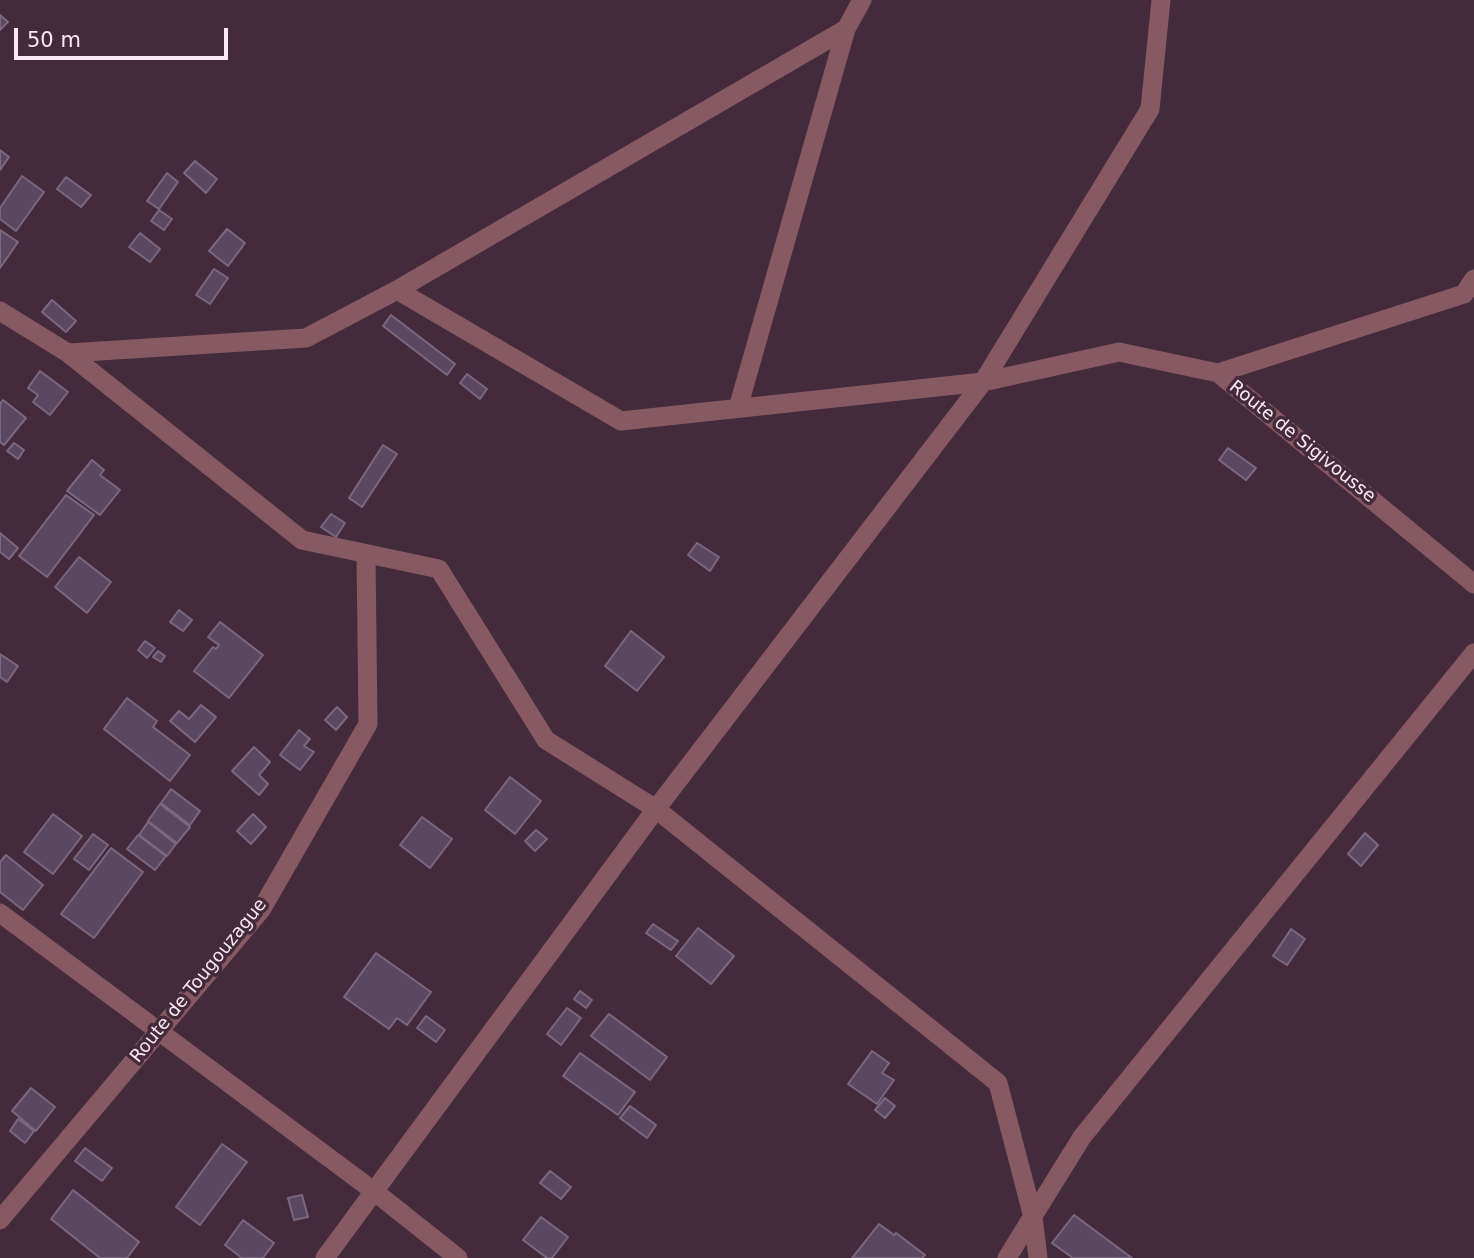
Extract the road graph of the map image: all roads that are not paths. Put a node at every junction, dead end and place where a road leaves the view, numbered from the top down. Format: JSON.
{"nodes":[{"id":1,"x":862,"y":0,"type":"edge"},
{"id":2,"x":1161,"y":0,"type":"edge"},
{"id":3,"x":846,"y":29,"type":"junction"},
{"id":4,"x":1474,"y":279,"type":"edge"},
{"id":5,"x":397,"y":290,"type":"junction"},
{"id":6,"x":0,"y":311,"type":"edge"},
{"id":7,"x":68,"y":354,"type":"junction"},
{"id":8,"x":1218,"y":373,"type":"junction"},
{"id":9,"x":983,"y":382,"type":"junction"},
{"id":10,"x":738,"y":408,"type":"junction"},
{"id":11,"x":366,"y":554,"type":"junction"},
{"id":12,"x":1474,"y":584,"type":"edge"},
{"id":13,"x":1474,"y":653,"type":"edge"},
{"id":14,"x":656,"y":809,"type":"junction"},
{"id":15,"x":0,"y":913,"type":"edge"},
{"id":16,"x":159,"y":1031,"type":"junction"},
{"id":17,"x":375,"y":1192,"type":"junction"},
{"id":18,"x":1033,"y":1217,"type":"junction"},
{"id":19,"x":0,"y":1220,"type":"edge"},
{"id":20,"x":325,"y":1258,"type":"edge"},
{"id":21,"x":458,"y":1258,"type":"edge"},
{"id":22,"x":1007,"y":1258,"type":"edge"},
{"id":23,"x":1038,"y":1258,"type":"edge"}],
"edges":[{"from":1,"to":3,"type":"street"},
{"from":2,"to":9,"type":"street"},
{"from":3,"to":5,"type":"street"},
{"from":3,"to":10,"type":"street"},
{"from":4,"to":8,"type":"street"},
{"from":5,"to":7,"type":"street"},
{"from":5,"to":10,"type":"street","name":"Route de Sigivousse"},
{"from":6,"to":7,"type":"street"},
{"from":7,"to":11,"type":"street"},
{"from":8,"to":9,"type":"street","name":"Route de Sigivousse"},
{"from":8,"to":12,"type":"street","name":"Route de Sigivousse"},
{"from":9,"to":10,"type":"street","name":"Route de Sigivousse"},
{"from":9,"to":14,"type":"street"},
{"from":11,"to":14,"type":"street"},
{"from":11,"to":16,"type":"street","name":"Route de Tougouzague"},
{"from":13,"to":18,"type":"street"},
{"from":14,"to":17,"type":"street"},
{"from":14,"to":18,"type":"street"},
{"from":15,"to":16,"type":"street"},
{"from":16,"to":17,"type":"street"},
{"from":16,"to":19,"type":"street","name":"Route de Tougouzague"},
{"from":17,"to":20,"type":"street"},
{"from":17,"to":21,"type":"street"},
{"from":18,"to":22,"type":"street"},
{"from":18,"to":23,"type":"street"}]}
